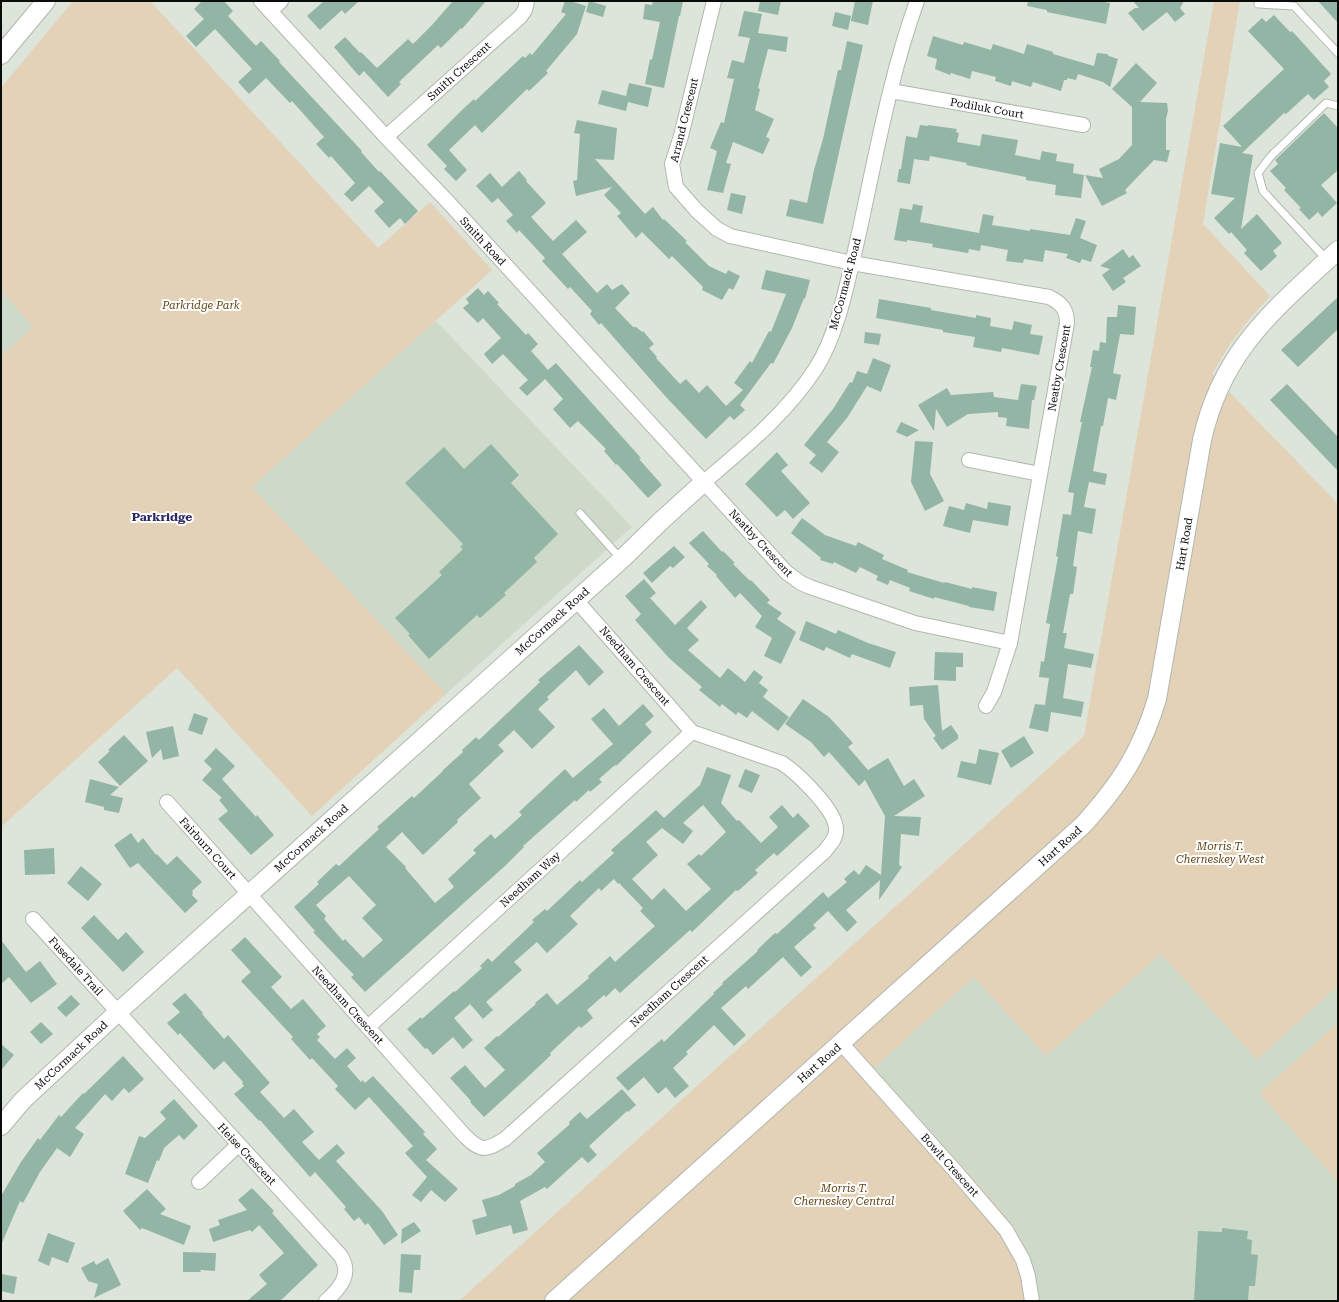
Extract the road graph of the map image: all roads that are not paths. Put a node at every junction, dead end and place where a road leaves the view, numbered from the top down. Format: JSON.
{"nodes":[{"id":1,"x":46,"y":1,"type":"edge"},
{"id":2,"x":281,"y":1,"type":"edge"},
{"id":3,"x":527,"y":1,"type":"edge"},
{"id":4,"x":714,"y":1,"type":"edge"},
{"id":5,"x":917,"y":1,"type":"edge"},
{"id":6,"x":1258,"y":4,"type":"dead end"},
{"id":7,"x":266,"y":6,"type":"edge"},
{"id":8,"x":1338,"y":53,"type":"edge"},
{"id":9,"x":1,"y":55,"type":"edge"},
{"id":10,"x":891,"y":91,"type":"junction"},
{"id":11,"x":1338,"y":106,"type":"edge"},
{"id":12,"x":1083,"y":125,"type":"dead end"},
{"id":13,"x":386,"y":137,"type":"junction"},
{"id":14,"x":1332,"y":255,"type":"edge"},
{"id":15,"x":852,"y":263,"type":"junction"},
{"id":16,"x":969,"y":460,"type":"dead end"},
{"id":17,"x":1040,"y":474,"type":"junction"},
{"id":18,"x":704,"y":482,"type":"junction"},
{"id":19,"x":580,"y":513,"type":"dead end"},
{"id":20,"x":622,"y":559,"type":"junction"},
{"id":21,"x":576,"y":600,"type":"junction"},
{"id":22,"x":1010,"y":643,"type":"junction"},
{"id":23,"x":986,"y":706,"type":"dead end"},
{"id":24,"x":692,"y":732,"type":"junction"},
{"id":25,"x":167,"y":802,"type":"dead end"},
{"id":26,"x":249,"y":894,"type":"junction"},
{"id":27,"x":33,"y":919,"type":"dead end"},
{"id":28,"x":118,"y":1012,"type":"junction"},
{"id":29,"x":368,"y":1027,"type":"junction"},
{"id":30,"x":841,"y":1043,"type":"junction"},
{"id":31,"x":1,"y":1126,"type":"edge"},
{"id":32,"x":238,"y":1145,"type":"junction"},
{"id":33,"x":199,"y":1182,"type":"dead end"},
{"id":34,"x":326,"y":1301,"type":"edge"},
{"id":35,"x":554,"y":1301,"type":"edge"},
{"id":36,"x":1032,"y":1301,"type":"edge"}],
"edges":[{"from":1,"to":9,"type":"street"},
{"from":2,"to":7,"type":"street"},
{"from":3,"to":13,"type":"street","name":"Smith Crescent"},
{"from":4,"to":15,"type":"street","name":"Arrand Crescent"},
{"from":5,"to":10,"type":"street","name":"McCormack Road"},
{"from":6,"to":8,"type":"lane"},
{"from":7,"to":13,"type":"street","name":"Smith Road"},
{"from":10,"to":12,"type":"street","name":"Podiluk Court"},
{"from":10,"to":15,"type":"street","name":"McCormack Road"},
{"from":11,"to":14,"type":"lane"},
{"from":13,"to":18,"type":"street","name":"Smith Road"},
{"from":14,"to":30,"type":"street","name":"Hart Road"},
{"from":15,"to":17,"type":"street","name":"Neatby Crescent"},
{"from":15,"to":18,"type":"street","name":"McCormack Road"},
{"from":16,"to":17,"type":"street"},
{"from":17,"to":22,"type":"street","name":"Neatby Crescent"},
{"from":18,"to":20,"type":"street","name":"McCormack Road"},
{"from":18,"to":22,"type":"street","name":"Neatby Crescent"},
{"from":19,"to":20,"type":"lane"},
{"from":20,"to":21,"type":"street","name":"McCormack Road"},
{"from":21,"to":24,"type":"street","name":"Needham Crescent"},
{"from":21,"to":26,"type":"street","name":"McCormack Road"},
{"from":22,"to":23,"type":"street","name":"Neatby Crescent"},
{"from":24,"to":29,"type":"street","name":"Needham Way"},
{"from":24,"to":29,"type":"street","name":"Needham Crescent"},
{"from":25,"to":26,"type":"street","name":"Fairburn Court"},
{"from":26,"to":28,"type":"street","name":"McCormack Road"},
{"from":26,"to":29,"type":"street","name":"Needham Crescent"},
{"from":27,"to":28,"type":"street","name":"Fusedale Trail"},
{"from":28,"to":31,"type":"street","name":"McCormack Road"},
{"from":28,"to":32,"type":"street","name":"Heise Crescent"},
{"from":30,"to":35,"type":"street","name":"Hart Road"},
{"from":30,"to":36,"type":"street","name":"Bowlt Crescent"},
{"from":32,"to":33,"type":"street"},
{"from":32,"to":34,"type":"street","name":"Heise Crescent"}]}
